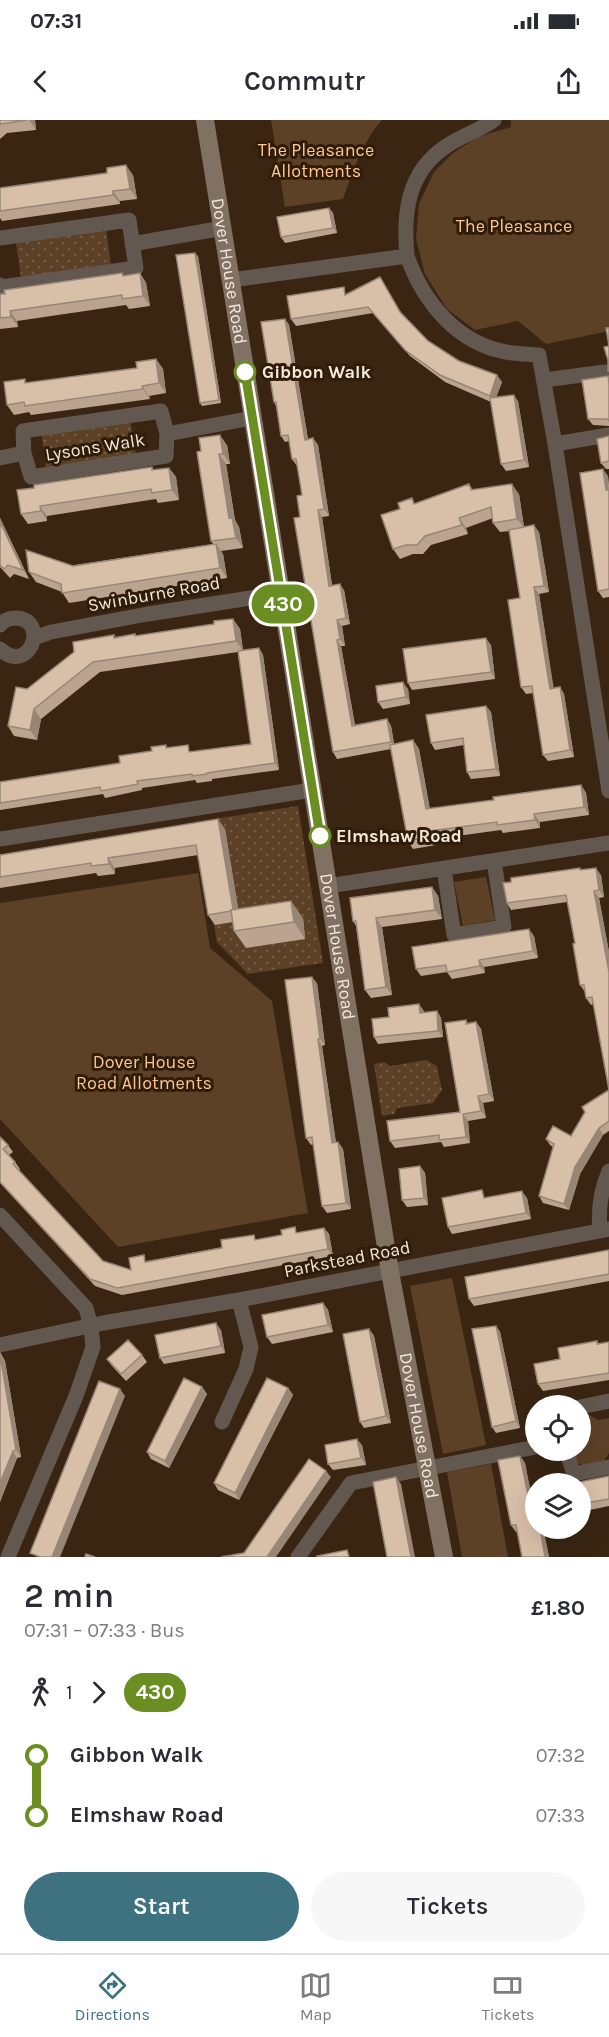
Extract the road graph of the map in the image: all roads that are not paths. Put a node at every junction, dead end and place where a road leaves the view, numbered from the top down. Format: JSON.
{"nodes":[{"id":1,"x":205,"y":120,"type":"edge"},
{"id":2,"x":494,"y":120,"type":"edge"},
{"id":3,"x":223,"y":228,"type":"junction"},
{"id":4,"x":0,"y":238,"type":"edge"},
{"id":5,"x":132,"y":244,"type":"junction"},
{"id":6,"x":407,"y":256,"type":"junction"},
{"id":7,"x":231,"y":280,"type":"junction"},
{"id":8,"x":0,"y":285,"type":"edge"},
{"id":9,"x":605,"y":372,"type":"edge"},
{"id":10,"x":544,"y":380,"type":"junction"},
{"id":11,"x":252,"y":418,"type":"junction"},
{"id":12,"x":167,"y":434,"type":"junction"},
{"id":13,"x":609,"y":435,"type":"edge"},
{"id":14,"x":555,"y":444,"type":"junction"},
{"id":15,"x":24,"y":453,"type":"junction"},
{"id":16,"x":0,"y":458,"type":"edge"},
{"id":17,"x":282,"y":592,"type":"junction"},
{"id":18,"x":1,"y":622,"type":"edge"},
{"id":19,"x":34,"y":638,"type":"junction"},
{"id":20,"x":0,"y":649,"type":"edge"},
{"id":21,"x":312,"y":790,"type":"junction"},
{"id":22,"x":609,"y":791,"type":"edge"},
{"id":23,"x":0,"y":839,"type":"edge"},
{"id":24,"x":609,"y":843,"type":"edge"},
{"id":25,"x":494,"y":861,"type":"junction"},
{"id":26,"x":444,"y":869,"type":"junction"},
{"id":27,"x":328,"y":886,"type":"junction"},
{"id":28,"x":609,"y":1171,"type":"edge"},
{"id":29,"x":0,"y":1215,"type":"edge"},
{"id":30,"x":605,"y":1230,"type":"edge"},
{"id":31,"x":390,"y":1272,"type":"junction"},
{"id":32,"x":239,"y":1300,"type":"junction"},
{"id":33,"x":92,"y":1327,"type":"junction"},
{"id":34,"x":0,"y":1345,"type":"edge"},
{"id":35,"x":609,"y":1401,"type":"edge"},
{"id":36,"x":591,"y":1405,"type":"edge"},
{"id":37,"x":222,"y":1422,"type":"dead end"},
{"id":38,"x":525,"y":1449,"type":"edge"},
{"id":39,"x":570,"y":1461,"type":"edge"},
{"id":40,"x":609,"y":1467,"type":"edge"},
{"id":41,"x":426,"y":1469,"type":"junction"},
{"id":42,"x":300,"y":1556,"type":"edge"},
{"id":43,"x":8,"y":1557,"type":"edge"},
{"id":44,"x":444,"y":1557,"type":"edge"}],
"edges":[{"from":1,"to":3,"type":"street","name":"Dover House Road"},
{"from":2,"to":6,"type":"street"},
{"from":3,"to":5,"type":"street"},
{"from":3,"to":7,"type":"street","name":"Dover House Road"},
{"from":4,"to":5,"type":"street"},
{"from":5,"to":8,"type":"street"},
{"from":6,"to":7,"type":"street"},
{"from":6,"to":10,"type":"street"},
{"from":7,"to":11,"type":"street","name":"Dover House Road"},
{"from":9,"to":10,"type":"street"},
{"from":10,"to":14,"type":"street"},
{"from":11,"to":12,"type":"street","name":"Lysons Walk"},
{"from":11,"to":17,"type":"street","name":"Dover House Road"},
{"from":12,"to":15,"type":"street","name":"Lysons Walk"},
{"from":12,"to":15,"type":"street","name":"Lysons Walk"},
{"from":13,"to":14,"type":"street"},
{"from":14,"to":22,"type":"street"},
{"from":15,"to":16,"type":"street","name":"Lysons Walk"},
{"from":17,"to":19,"type":"street","name":"Swinburne Road"},
{"from":17,"to":21,"type":"street","name":"Dover House Road"},
{"from":18,"to":19,"type":"street"},
{"from":19,"to":20,"type":"street","name":"Swinburne Road"},
{"from":21,"to":23,"type":"street"},
{"from":21,"to":27,"type":"street","name":"Dover House Road"},
{"from":24,"to":25,"type":"street"},
{"from":25,"to":26,"type":"street"},
{"from":25,"to":26,"type":"street"},
{"from":26,"to":27,"type":"street"},
{"from":27,"to":31,"type":"street","name":"Dover House Road"},
{"from":28,"to":30,"type":"street"},
{"from":29,"to":33,"type":"street"},
{"from":30,"to":31,"type":"street","name":"Parkstead Road"},
{"from":31,"to":32,"type":"street","name":"Parkstead Road"},
{"from":31,"to":41,"type":"street","name":"Dover House Road"},
{"from":32,"to":33,"type":"street","name":"Parkstead Road"},
{"from":32,"to":37,"type":"street"},
{"from":33,"to":34,"type":"street","name":"Parkstead Road"},
{"from":33,"to":43,"type":"street"},
{"from":35,"to":36,"type":"street"},
{"from":38,"to":41,"type":"street"},
{"from":39,"to":40,"type":"street"},
{"from":41,"to":42,"type":"street"},
{"from":41,"to":44,"type":"street","name":"Dover House Road"}]}
